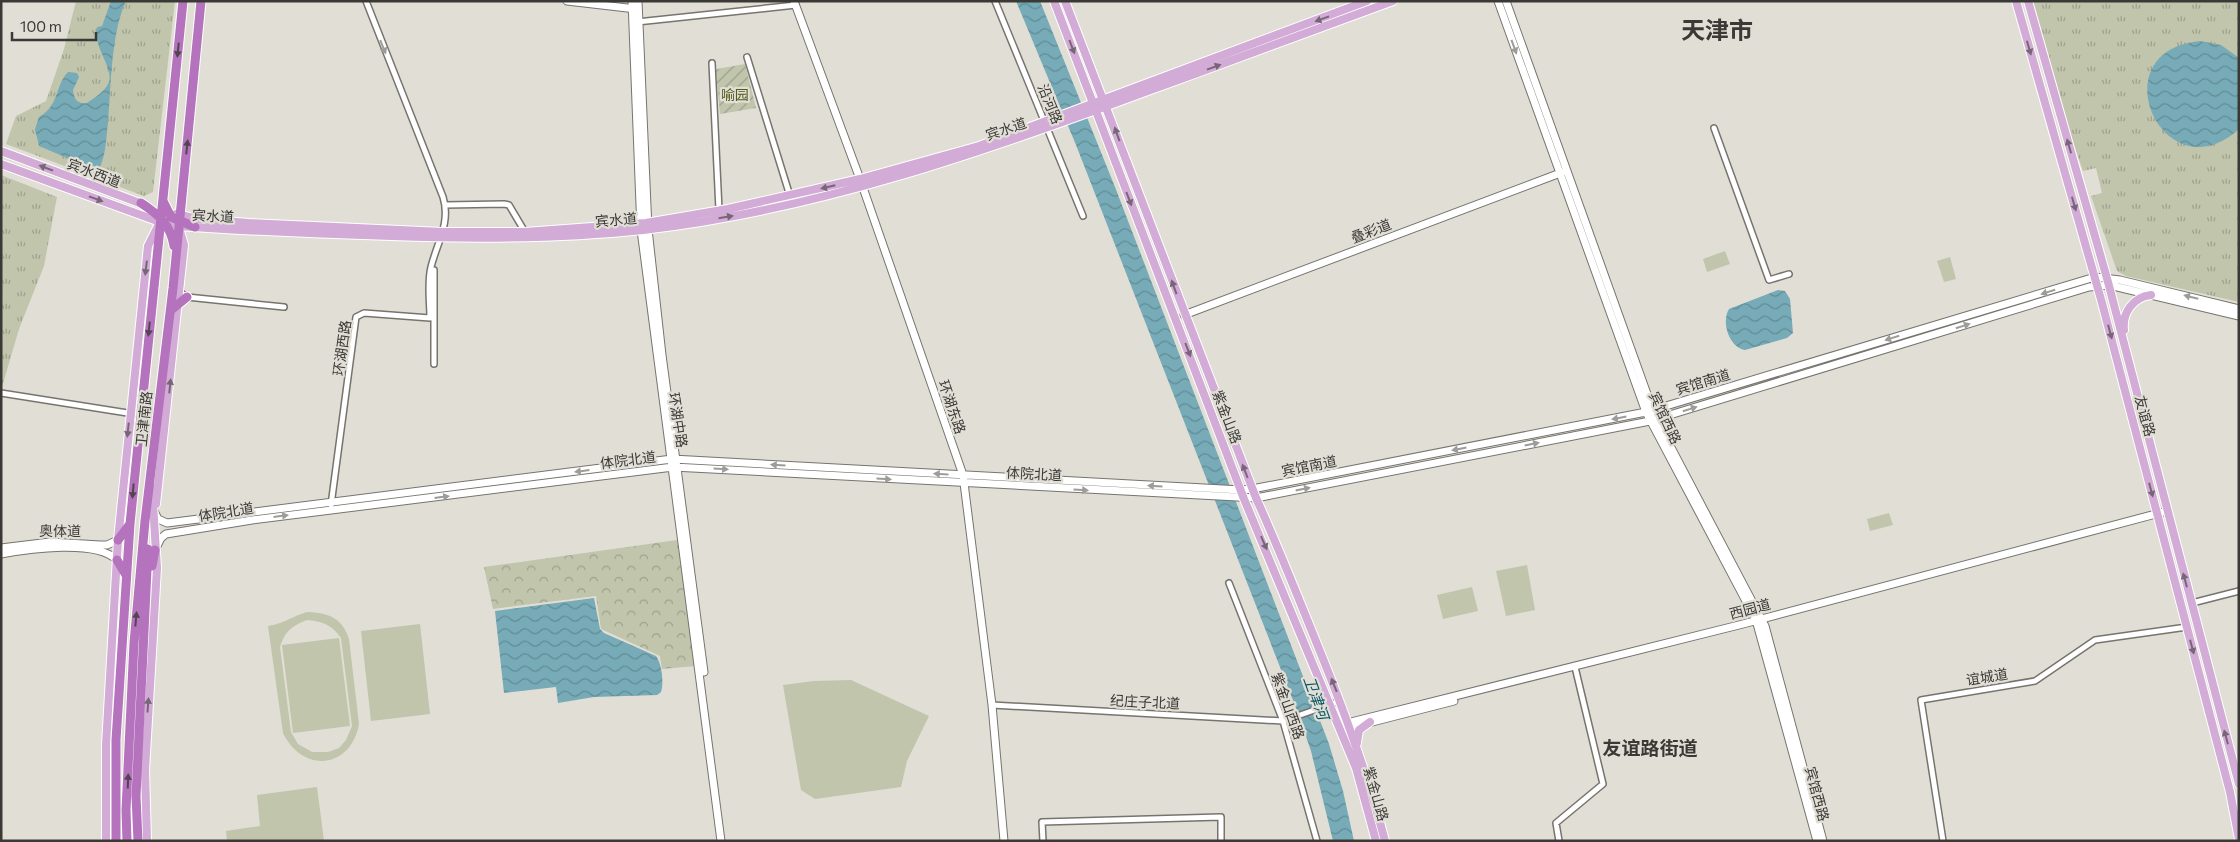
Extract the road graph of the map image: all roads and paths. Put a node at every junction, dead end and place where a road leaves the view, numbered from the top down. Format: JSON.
{"nodes":[{"id":1,"x":183,"y":1,"type":"edge"},
{"id":2,"x":201,"y":1,"type":"edge"},
{"id":3,"x":366,"y":1,"type":"edge"},
{"id":4,"x":567,"y":1,"type":"edge"},
{"id":5,"x":995,"y":1,"type":"edge"},
{"id":6,"x":1054,"y":1,"type":"edge"},
{"id":7,"x":1065,"y":1,"type":"edge"},
{"id":8,"x":1367,"y":1,"type":"edge"},
{"id":9,"x":1394,"y":1,"type":"edge"},
{"id":10,"x":1498,"y":1,"type":"edge"},
{"id":11,"x":1506,"y":1,"type":"edge"},
{"id":12,"x":2016,"y":1,"type":"edge"},
{"id":13,"x":2028,"y":1,"type":"edge"},
{"id":14,"x":795,"y":3,"type":"edge"},
{"id":15,"x":635,"y":5,"type":"edge"},
{"id":16,"x":636,"y":22,"type":"junction"},
{"id":17,"x":747,"y":57,"type":"dead end"},
{"id":18,"x":712,"y":63,"type":"dead end"},
{"id":19,"x":1105,"y":104,"type":"junction"},
{"id":20,"x":1094,"y":108,"type":"junction"},
{"id":21,"x":1046,"y":125,"type":"junction"},
{"id":22,"x":1714,"y":128,"type":"dead end"},
{"id":23,"x":1,"y":151,"type":"edge"},
{"id":24,"x":1,"y":164,"type":"edge"},
{"id":25,"x":1563,"y":172,"type":"junction"},
{"id":26,"x":861,"y":183,"type":"junction"},
{"id":27,"x":163,"y":193,"type":"junction"},
{"id":28,"x":182,"y":195,"type":"junction"},
{"id":29,"x":790,"y":196,"type":"junction"},
{"id":30,"x":140,"y":203,"type":"junction"},
{"id":31,"x":446,"y":205,"type":"junction"},
{"id":32,"x":719,"y":210,"type":"junction"},
{"id":33,"x":136,"y":213,"type":"junction"},
{"id":34,"x":162,"y":216,"type":"junction"},
{"id":35,"x":1083,"y":216,"type":"dead end"},
{"id":36,"x":179,"y":221,"type":"junction"},
{"id":37,"x":196,"y":223,"type":"junction"},
{"id":38,"x":645,"y":226,"type":"junction"},
{"id":39,"x":525,"y":232,"type":"junction"},
{"id":40,"x":153,"y":233,"type":"junction"},
{"id":41,"x":441,"y":235,"type":"junction"},
{"id":42,"x":157,"y":246,"type":"junction"},
{"id":43,"x":434,"y":256,"type":"junction"},
{"id":44,"x":176,"y":257,"type":"junction"},
{"id":45,"x":1789,"y":274,"type":"dead end"},
{"id":46,"x":2108,"y":281,"type":"junction"},
{"id":47,"x":2096,"y":282,"type":"junction"},
{"id":48,"x":180,"y":292,"type":"junction"},
{"id":49,"x":2151,"y":295,"type":"junction"},
{"id":50,"x":174,"y":307,"type":"junction"},
{"id":51,"x":284,"y":307,"type":"dead end"},
{"id":52,"x":2239,"y":309,"type":"edge"},
{"id":53,"x":1184,"y":315,"type":"junction"},
{"id":54,"x":2239,"y":316,"type":"edge"},
{"id":55,"x":2126,"y":352,"type":"junction"},
{"id":56,"x":434,"y":364,"type":"dead end"},
{"id":57,"x":1,"y":393,"type":"edge"},
{"id":58,"x":1649,"y":412,"type":"junction"},
{"id":59,"x":130,"y":413,"type":"junction"},
{"id":60,"x":140,"y":415,"type":"junction"},
{"id":61,"x":1653,"y":420,"type":"junction"},
{"id":62,"x":675,"y":463,"type":"junction"},
{"id":63,"x":151,"y":478,"type":"junction"},
{"id":64,"x":964,"y":479,"type":"junction"},
{"id":65,"x":1252,"y":489,"type":"junction"},
{"id":66,"x":1242,"y":490,"type":"junction"},
{"id":67,"x":1256,"y":498,"type":"junction"},
{"id":68,"x":1244,"y":499,"type":"junction"},
{"id":69,"x":330,"y":507,"type":"junction"},
{"id":70,"x":2167,"y":513,"type":"junction"},
{"id":71,"x":153,"y":514,"type":"junction"},
{"id":72,"x":2158,"y":515,"type":"junction"},
{"id":73,"x":130,"y":524,"type":"junction"},
{"id":74,"x":118,"y":540,"type":"junction"},
{"id":75,"x":1,"y":548,"type":"edge"},
{"id":76,"x":155,"y":550,"type":"junction"},
{"id":77,"x":1,"y":554,"type":"edge"},
{"id":78,"x":117,"y":560,"type":"junction"},
{"id":79,"x":126,"y":576,"type":"junction"},
{"id":80,"x":1228,"y":583,"type":"dead end"},
{"id":81,"x":148,"y":585,"type":"junction"},
{"id":82,"x":2239,"y":591,"type":"edge"},
{"id":83,"x":2192,"y":603,"type":"junction"},
{"id":84,"x":1752,"y":606,"type":"junction"},
{"id":85,"x":1758,"y":621,"type":"junction"},
{"id":86,"x":1743,"y":626,"type":"junction"},
{"id":87,"x":2187,"y":627,"type":"junction"},
{"id":88,"x":1576,"y":669,"type":"junction"},
{"id":89,"x":1340,"y":701,"type":"junction"},
{"id":90,"x":1331,"y":704,"type":"junction"},
{"id":91,"x":992,"y":705,"type":"junction"},
{"id":92,"x":1368,"y":720,"type":"junction"},
{"id":93,"x":1283,"y":721,"type":"junction"},
{"id":94,"x":1340,"y":727,"type":"junction"},
{"id":95,"x":1351,"y":727,"type":"junction"},
{"id":96,"x":1358,"y":747,"type":"junction"},
{"id":97,"x":1350,"y":753,"type":"junction"},
{"id":98,"x":2239,"y":784,"type":"edge"},
{"id":99,"x":2239,"y":839,"type":"edge"},
{"id":100,"x":106,"y":841,"type":"edge"},
{"id":101,"x":116,"y":841,"type":"edge"},
{"id":102,"x":127,"y":841,"type":"edge"},
{"id":103,"x":138,"y":841,"type":"edge"},
{"id":104,"x":147,"y":841,"type":"edge"},
{"id":105,"x":721,"y":841,"type":"edge"},
{"id":106,"x":725,"y":841,"type":"edge"},
{"id":107,"x":1004,"y":841,"type":"edge"},
{"id":108,"x":1043,"y":841,"type":"edge"},
{"id":109,"x":1221,"y":841,"type":"edge"},
{"id":110,"x":1317,"y":841,"type":"edge"},
{"id":111,"x":1376,"y":841,"type":"edge"},
{"id":112,"x":1386,"y":841,"type":"edge"},
{"id":113,"x":1559,"y":841,"type":"edge"},
{"id":114,"x":1817,"y":841,"type":"edge"},
{"id":115,"x":1823,"y":841,"type":"edge"},
{"id":116,"x":1943,"y":841,"type":"edge"}],
"edges":[{"from":1,"to":27,"type":"highway","name":"卫津南路","one_way":true},
{"from":28,"to":2,"type":"highway","name":"卫津南路","one_way":true},
{"from":3,"to":31,"type":"street","name":"环湖西路","one_way":true},
{"from":4,"to":15,"type":"main road"},
{"from":5,"to":21,"type":"street","name":"沿河路"},
{"from":6,"to":20,"type":"main road","name":"紫金山路","one_way":true},
{"from":7,"to":19,"type":"main road","name":"紫金山路"},
{"from":8,"to":19,"type":"main road","one_way":true},
{"from":19,"to":9,"type":"main road","one_way":true},
{"from":10,"to":25,"type":"main road","name":"宾馆西路","one_way":true},
{"from":11,"to":25,"type":"main road","name":"宾馆西路"},
{"from":12,"to":47,"type":"main road","name":"友谊路","one_way":true},
{"from":46,"to":13,"type":"main road","name":"友谊路","one_way":true},
{"from":14,"to":16,"type":"street"},
{"from":14,"to":26,"type":"main road","name":"环湖东路"},
{"from":15,"to":16,"type":"main road","name":"环湖中路"},
{"from":16,"to":38,"type":"main road","name":"环湖中路"},
{"from":16,"to":38,"type":"main road","name":"环湖中路"},
{"from":17,"to":29,"type":"street"},
{"from":18,"to":32,"type":"street"},
{"from":19,"to":20,"type":"main road"},
{"from":53,"to":19,"type":"main road","name":"紫金山路","one_way":true},
{"from":20,"to":21,"type":"main road","name":"宾水道"},
{"from":20,"to":66,"type":"main road","name":"紫金山路","one_way":true},
{"from":21,"to":26,"type":"main road","name":"宾水道"},
{"from":21,"to":35,"type":"street","name":"沿河路"},
{"from":22,"to":45,"type":"street"},
{"from":30,"to":23,"type":"main road","name":"宾水西道","one_way":true},
{"from":24,"to":33,"type":"main road","name":"宾水西道","one_way":true},
{"from":25,"to":53,"type":"main road","name":"叠彩道"},
{"from":25,"to":58,"type":"main road","name":"宾馆西路"},
{"from":26,"to":29,"type":"main road","name":"宾水道","one_way":true},
{"from":38,"to":26,"type":"main road","name":"宾水道","one_way":true},
{"from":26,"to":64,"type":"main road","name":"环湖东路"},
{"from":27,"to":30,"type":"highway"},
{"from":27,"to":34,"type":"highway","name":"卫津南路"},
{"from":28,"to":34,"type":"main road"},
{"from":28,"to":36,"type":"highway","name":"卫津南路"},
{"from":28,"to":37,"type":"main road"},
{"from":29,"to":32,"type":"main road","name":"宾水道"},
{"from":30,"to":34,"type":"highway"},
{"from":31,"to":39,"type":"street"},
{"from":31,"to":41,"type":"street","name":"环湖西路"},
{"from":32,"to":38,"type":"main road","name":"宾水道"},
{"from":33,"to":34,"type":"main road","name":"宾水西道"},
{"from":33,"to":40,"type":"main road"},
{"from":34,"to":36,"type":"highway"},
{"from":34,"to":40,"type":"main road"},
{"from":34,"to":42,"type":"highway","name":"卫津南路"},
{"from":34,"to":44,"type":"highway"},
{"from":36,"to":37,"type":"highway"},
{"from":36,"to":44,"type":"highway","name":"卫津南路"},
{"from":36,"to":48,"type":"main road"},
{"from":37,"to":41,"type":"main road","name":"宾水道"},
{"from":38,"to":39,"type":"main road","name":"宾水道"},
{"from":38,"to":41,"type":"main road","name":"宾水道"},
{"from":38,"to":62,"type":"main road","name":"环湖中路"},
{"from":39,"to":41,"type":"main road","name":"宾水道"},
{"from":40,"to":42,"type":"main road"},
{"from":40,"to":59,"type":"main road","one_way":true},
{"from":41,"to":43,"type":"street","name":"环湖西路"},
{"from":42,"to":60,"type":"highway","name":"卫津南路","one_way":true},
{"from":43,"to":56,"type":"street"},
{"from":43,"to":69,"type":"street","name":"环湖西路"},
{"from":44,"to":48,"type":"highway","name":"卫津南路"},
{"from":46,"to":47,"type":"main road"},
{"from":46,"to":49,"type":"main road"},
{"from":52,"to":46,"type":"main road","one_way":true},
{"from":46,"to":55,"type":"main road","name":"友谊路"},
{"from":47,"to":58,"type":"main road","name":"宾馆南道","one_way":true},
{"from":61,"to":47,"type":"main road","name":"宾馆南道","one_way":true},
{"from":47,"to":72,"type":"main road","name":"友谊路","one_way":true},
{"from":48,"to":50,"type":"highway","name":"卫津南路"},
{"from":48,"to":50,"type":"highway"},
{"from":48,"to":51,"type":"street"},
{"from":49,"to":54,"type":"main road"},
{"from":49,"to":55,"type":"main road"},
{"from":50,"to":63,"type":"highway","name":"卫津南路"},
{"from":71,"to":50,"type":"main road","one_way":true},
{"from":65,"to":53,"type":"main road","name":"紫金山路","one_way":true},
{"from":55,"to":70,"type":"main road","name":"友谊路"},
{"from":57,"to":59,"type":"street"},
{"from":58,"to":61,"type":"main road","name":"宾馆西路"},
{"from":58,"to":65,"type":"main road","name":"宾馆南道","one_way":true},
{"from":59,"to":60,"type":"street"},
{"from":59,"to":74,"type":"main road","one_way":true},
{"from":60,"to":73,"type":"highway","name":"卫津南路","one_way":true},
{"from":67,"to":61,"type":"main road","name":"宾馆南道","one_way":true},
{"from":61,"to":84,"type":"main road","name":"宾馆西路"},
{"from":62,"to":64,"type":"main road","name":"体院北道"},
{"from":62,"to":69,"type":"main road","name":"体院北道"},
{"from":62,"to":105,"type":"main road","name":"环湖中路"},
{"from":62,"to":106,"type":"main road","name":"环湖中路"},
{"from":63,"to":71,"type":"main road"},
{"from":63,"to":81,"type":"highway"},
{"from":102,"to":63,"type":"highway","name":"卫津南路","one_way":true},
{"from":66,"to":64,"type":"main road","name":"体院北道","one_way":true},
{"from":64,"to":68,"type":"main road","name":"体院北道","one_way":true},
{"from":64,"to":91,"type":"main road","name":"环湖东路"},
{"from":65,"to":66,"type":"main road"},
{"from":65,"to":67,"type":"main road","name":"紫金山路"},
{"from":66,"to":68,"type":"main road","name":"紫金山路"},
{"from":67,"to":68,"type":"main road"},
{"from":89,"to":67,"type":"main road","name":"紫金山路","one_way":true},
{"from":68,"to":90,"type":"main road","name":"紫金山路","one_way":true},
{"from":69,"to":71,"type":"main road","name":"体院北道"},
{"from":76,"to":69,"type":"main road","name":"体院北道","one_way":true},
{"from":70,"to":72,"type":"main road","name":"西园道"},
{"from":83,"to":70,"type":"main road","name":"友谊路","one_way":true},
{"from":71,"to":76,"type":"main road"},
{"from":72,"to":85,"type":"main road","name":"西园道"},
{"from":72,"to":87,"type":"main road","name":"友谊路"},
{"from":73,"to":74,"type":"highway"},
{"from":73,"to":79,"type":"highway","name":"卫津南路"},
{"from":74,"to":75,"type":"main road","name":"奥体道"},
{"from":74,"to":78,"type":"main road"},
{"from":76,"to":81,"type":"highway"},
{"from":104,"to":76,"type":"main road","one_way":true},
{"from":77,"to":78,"type":"main road"},
{"from":78,"to":79,"type":"highway"},
{"from":78,"to":100,"type":"main road"},
{"from":79,"to":101,"type":"highway","name":"卫津南路"},
{"from":80,"to":93,"type":"street","name":"紫金山西路"},
{"from":81,"to":103,"type":"highway"},
{"from":82,"to":83,"type":"street"},
{"from":98,"to":83,"type":"main road","name":"友谊路","one_way":true},
{"from":84,"to":85,"type":"main road"},
{"from":84,"to":86,"type":"main road"},
{"from":85,"to":86,"type":"main road","name":"西园道"},
{"from":85,"to":114,"type":"main road","name":"宾馆西路"},
{"from":85,"to":115,"type":"main road","name":"宾馆西路"},
{"from":86,"to":88,"type":"main road","name":"西园道"},
{"from":87,"to":99,"type":"main road","name":"友谊路","one_way":true},
{"from":87,"to":116,"type":"street","name":"谊城道"},
{"from":88,"to":92,"type":"main road","name":"西园道"},
{"from":88,"to":113,"type":"street"},
{"from":89,"to":90,"type":"street"},
{"from":89,"to":95,"type":"main road","name":"紫金山路"},
{"from":90,"to":93,"type":"street","name":"纪庄子北道"},
{"from":90,"to":94,"type":"main road","name":"紫金山路"},
{"from":91,"to":93,"type":"street","name":"纪庄子北道"},
{"from":91,"to":107,"type":"main road","name":"环湖东路"},
{"from":92,"to":95,"type":"main road","name":"西园道"},
{"from":92,"to":96,"type":"main road"},
{"from":93,"to":110,"type":"street","name":"紫金山西路"},
{"from":94,"to":95,"type":"main road","name":"西园道"},
{"from":94,"to":97,"type":"main road","name":"紫金山路"},
{"from":95,"to":96,"type":"main road","name":"紫金山路"},
{"from":95,"to":97,"type":"main road"},
{"from":96,"to":112,"type":"main road","name":"紫金山路"},
{"from":97,"to":111,"type":"main road","name":"紫金山路"},
{"from":108,"to":109,"type":"street"}]}
